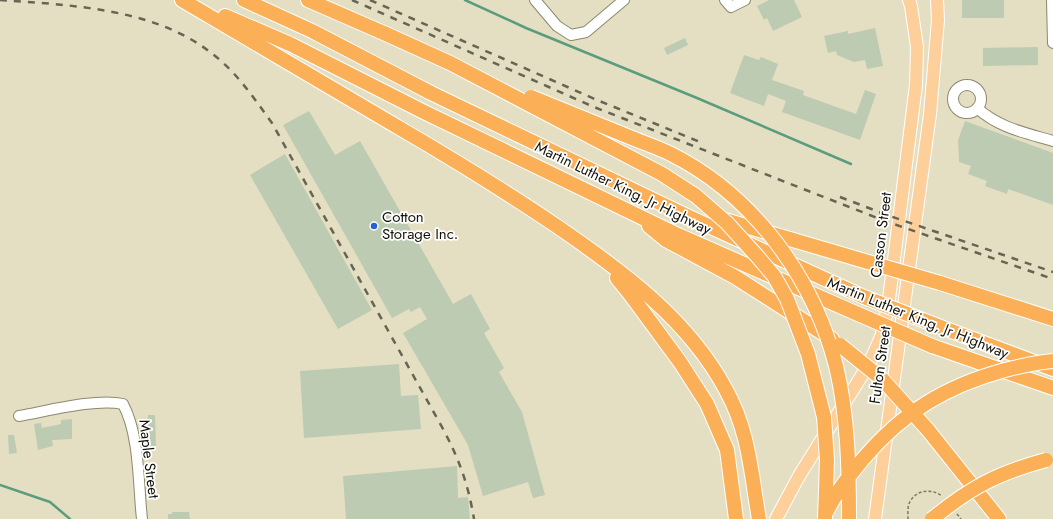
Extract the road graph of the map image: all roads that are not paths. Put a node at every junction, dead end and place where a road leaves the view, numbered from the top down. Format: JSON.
{"nodes":[{"id":1,"x":182,"y":0,"type":"edge"},
{"id":2,"x":186,"y":0,"type":"edge"},
{"id":3,"x":244,"y":0,"type":"edge"},
{"id":4,"x":308,"y":0,"type":"edge"},
{"id":5,"x":535,"y":0,"type":"edge"},
{"id":6,"x":624,"y":0,"type":"edge"},
{"id":7,"x":745,"y":0,"type":"edge"},
{"id":8,"x":909,"y":0,"type":"edge"},
{"id":9,"x":937,"y":0,"type":"edge"},
{"id":10,"x":1052,"y":0,"type":"edge"},
{"id":11,"x":728,"y":4,"type":"edge"},
{"id":12,"x":1053,"y":43,"type":"edge"},
{"id":13,"x":450,"y":63,"type":"junction"},
{"id":14,"x":977,"y":108,"type":"dead end"},
{"id":15,"x":1053,"y":141,"type":"edge"},
{"id":16,"x":615,"y":180,"type":"junction"},
{"id":17,"x":628,"y":210,"type":"junction"},
{"id":18,"x":592,"y":250,"type":"junction"},
{"id":19,"x":1053,"y":319,"type":"edge"},
{"id":20,"x":1053,"y":361,"type":"edge"},
{"id":21,"x":1053,"y":368,"type":"edge"},
{"id":22,"x":1053,"y":388,"type":"edge"},
{"id":23,"x":19,"y":416,"type":"dead end"},
{"id":24,"x":1053,"y":458,"type":"edge"},
{"id":25,"x":142,"y":519,"type":"edge"},
{"id":26,"x":736,"y":519,"type":"edge"},
{"id":27,"x":759,"y":519,"type":"edge"},
{"id":28,"x":776,"y":519,"type":"edge"},
{"id":29,"x":824,"y":519,"type":"edge"},
{"id":30,"x":849,"y":519,"type":"edge"},
{"id":31,"x":875,"y":519,"type":"edge"},
{"id":32,"x":932,"y":519,"type":"edge"},
{"id":33,"x":999,"y":519,"type":"edge"}],
"edges":[{"from":1,"to":18,"type":"highway"},
{"from":2,"to":17,"type":"highway","name":"Martin Luther King, Jr Highway"},
{"from":3,"to":16,"type":"highway","name":"Martin Luther King, Jr Highway"},
{"from":4,"to":13,"type":"highway","bridge":true},
{"from":5,"to":6,"type":"street"},
{"from":7,"to":11,"type":"street"},
{"from":8,"to":28,"type":"main road","name":"Casson Street"},
{"from":9,"to":31,"type":"main road","name":"Fulton Street"},
{"from":10,"to":12,"type":"street"},
{"from":13,"to":29,"type":"highway","bridge":true},
{"from":13,"to":30,"type":"highway","bridge":true},
{"from":14,"to":15,"type":"street"},
{"from":16,"to":19,"type":"highway","bridge":true},
{"from":16,"to":21,"type":"highway","name":"Martin Luther King, Jr Highway","bridge":true},
{"from":17,"to":22,"type":"highway","name":"Martin Luther King, Jr Highway","bridge":true},
{"from":17,"to":33,"type":"highway","bridge":true},
{"from":18,"to":26,"type":"highway"},
{"from":18,"to":27,"type":"highway"},
{"from":20,"to":29,"type":"highway","bridge":true},
{"from":23,"to":25,"type":"street","name":"Maple Street"},
{"from":24,"to":32,"type":"highway","bridge":true}]}
